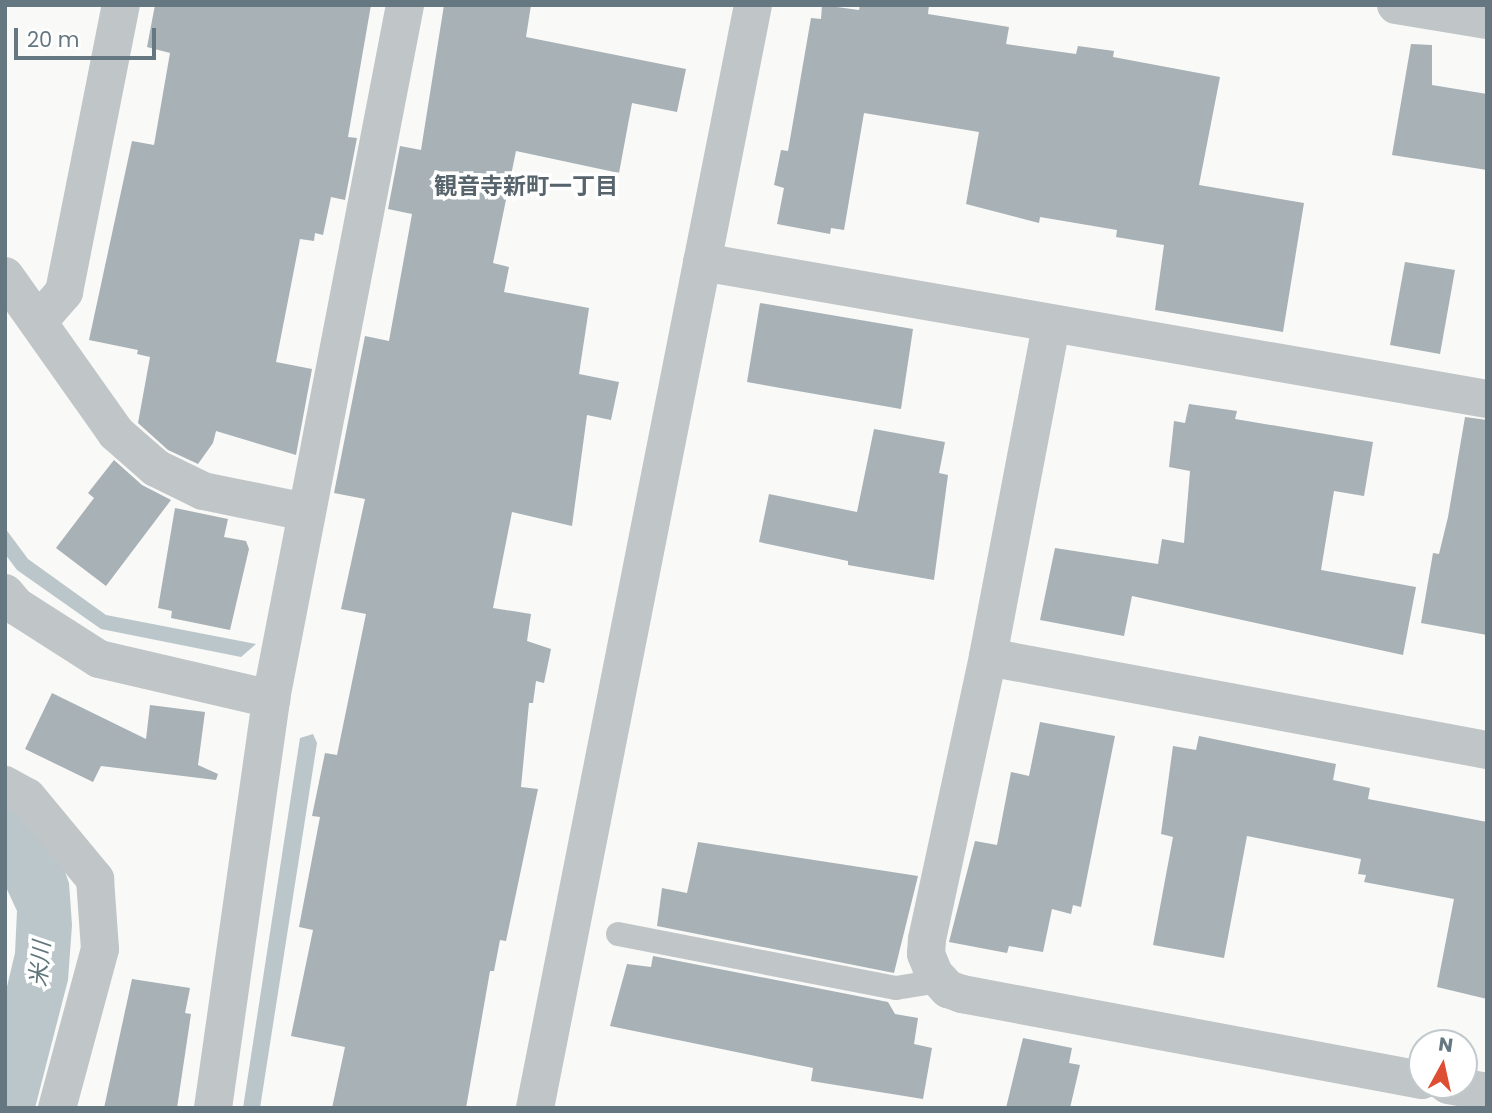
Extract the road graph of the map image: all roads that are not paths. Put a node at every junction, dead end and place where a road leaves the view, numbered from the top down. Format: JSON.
{"nodes":[{"id":1,"x":121,"y":5,"type":"edge"},
{"id":2,"x":405,"y":5,"type":"edge"},
{"id":3,"x":753,"y":5,"type":"edge"},
{"id":4,"x":1396,"y":5,"type":"edge"},
{"id":5,"x":1487,"y":20,"type":"edge"},
{"id":6,"x":702,"y":262,"type":"junction"},
{"id":7,"x":5,"y":276,"type":"edge"},
{"id":8,"x":38,"y":322,"type":"junction"},
{"id":9,"x":1051,"y":326,"type":"junction"},
{"id":10,"x":1487,"y":399,"type":"edge"},
{"id":11,"x":305,"y":512,"type":"junction"},
{"id":12,"x":5,"y":593,"type":"edge"},
{"id":13,"x":988,"y":657,"type":"junction"},
{"id":14,"x":271,"y":699,"type":"junction"},
{"id":15,"x":1487,"y":750,"type":"edge"},
{"id":16,"x":5,"y":785,"type":"edge"},
{"id":17,"x":618,"y":934,"type":"dead end"},
{"id":18,"x":939,"y":981,"type":"junction"},
{"id":19,"x":1408,"y":1077,"type":"edge"},
{"id":20,"x":57,"y":1108,"type":"edge"},
{"id":21,"x":213,"y":1108,"type":"edge"},
{"id":22,"x":535,"y":1108,"type":"edge"}],
"edges":[{"from":1,"to":8,"type":"street"},
{"from":2,"to":11,"type":"street"},
{"from":3,"to":6,"type":"street"},
{"from":4,"to":5,"type":"street"},
{"from":6,"to":9,"type":"street"},
{"from":6,"to":22,"type":"street"},
{"from":7,"to":8,"type":"street"},
{"from":8,"to":11,"type":"street"},
{"from":9,"to":10,"type":"street"},
{"from":9,"to":13,"type":"street"},
{"from":11,"to":14,"type":"street"},
{"from":12,"to":14,"type":"street"},
{"from":13,"to":15,"type":"street"},
{"from":13,"to":18,"type":"street"},
{"from":14,"to":21,"type":"street"},
{"from":16,"to":20,"type":"street"},
{"from":17,"to":18,"type":"lane"},
{"from":18,"to":19,"type":"street"}]}
